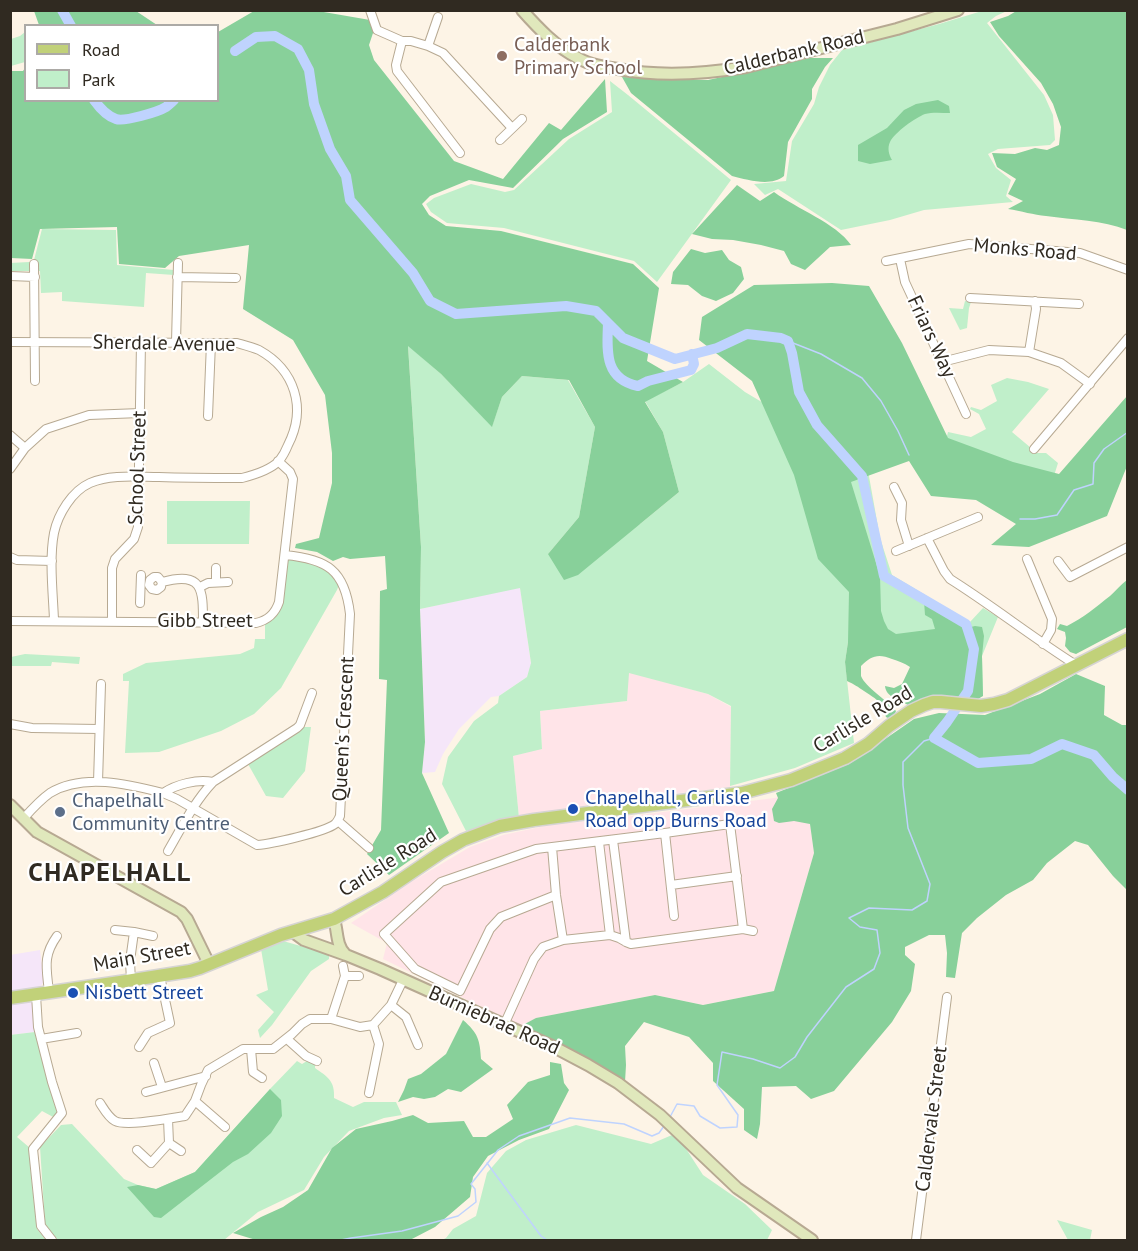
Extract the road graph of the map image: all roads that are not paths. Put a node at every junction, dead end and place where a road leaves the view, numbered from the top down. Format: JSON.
{"nodes":[{"id":1,"x":370,"y":10,"type":"edge"},
{"id":2,"x":522,"y":10,"type":"edge"},
{"id":3,"x":958,"y":10,"type":"edge"},
{"id":4,"x":438,"y":17,"type":"dead end"},
{"id":5,"x":402,"y":41,"type":"junction"},
{"id":6,"x":428,"y":46,"type":"junction"},
{"id":7,"x":522,"y":119,"type":"dead end"},
{"id":8,"x":512,"y":128,"type":"junction"},
{"id":9,"x":500,"y":140,"type":"dead end"},
{"id":10,"x":460,"y":153,"type":"dead end"},
{"id":11,"x":900,"y":259,"type":"junction"},
{"id":12,"x":886,"y":261,"type":"dead end"},
{"id":13,"x":178,"y":263,"type":"dead end"},
{"id":14,"x":34,"y":264,"type":"dead end"},
{"id":15,"x":1128,"y":270,"type":"edge"},
{"id":16,"x":10,"y":276,"type":"edge"},
{"id":17,"x":34,"y":277,"type":"junction"},
{"id":18,"x":177,"y":277,"type":"junction"},
{"id":19,"x":236,"y":278,"type":"dead end"},
{"id":20,"x":970,"y":298,"type":"dead end"},
{"id":21,"x":1035,"y":301,"type":"junction"},
{"id":22,"x":1079,"y":304,"type":"dead end"},
{"id":23,"x":1128,"y":338,"type":"edge"},
{"id":24,"x":10,"y":342,"type":"edge"},
{"id":25,"x":35,"y":342,"type":"junction"},
{"id":26,"x":141,"y":342,"type":"junction"},
{"id":27,"x":176,"y":342,"type":"junction"},
{"id":28,"x":211,"y":343,"type":"junction"},
{"id":29,"x":1029,"y":352,"type":"junction"},
{"id":30,"x":942,"y":362,"type":"junction"},
{"id":31,"x":35,"y":381,"type":"dead end"},
{"id":32,"x":1090,"y":384,"type":"junction"},
{"id":33,"x":140,"y":413,"type":"junction"},
{"id":34,"x":966,"y":414,"type":"dead end"},
{"id":35,"x":208,"y":416,"type":"dead end"},
{"id":36,"x":10,"y":435,"type":"edge"},
{"id":37,"x":25,"y":448,"type":"junction"},
{"id":38,"x":1034,"y":449,"type":"dead end"},
{"id":39,"x":278,"y":461,"type":"junction"},
{"id":40,"x":10,"y":469,"type":"edge"},
{"id":41,"x":139,"y":477,"type":"junction"},
{"id":42,"x":894,"y":487,"type":"dead end"},
{"id":43,"x":978,"y":517,"type":"dead end"},
{"id":44,"x":927,"y":538,"type":"junction"},
{"id":45,"x":909,"y":546,"type":"junction"},
{"id":46,"x":1128,"y":547,"type":"edge"},
{"id":47,"x":896,"y":551,"type":"dead end"},
{"id":48,"x":285,"y":555,"type":"junction"},
{"id":49,"x":10,"y":557,"type":"edge"},
{"id":50,"x":1027,"y":560,"type":"dead end"},
{"id":51,"x":52,"y":561,"type":"junction"},
{"id":52,"x":1058,"y":561,"type":"dead end"},
{"id":53,"x":216,"y":568,"type":"dead end"},
{"id":54,"x":216,"y":582,"type":"junction"},
{"id":55,"x":228,"y":582,"type":"dead end"},
{"id":56,"x":200,"y":587,"type":"junction"},
{"id":57,"x":140,"y":603,"type":"dead end"},
{"id":58,"x":54,"y":620,"type":"junction"},
{"id":59,"x":10,"y":621,"type":"edge"},
{"id":60,"x":112,"y":621,"type":"junction"},
{"id":61,"x":203,"y":623,"type":"junction"},
{"id":62,"x":1128,"y":639,"type":"edge"},
{"id":63,"x":1043,"y":644,"type":"junction"},
{"id":64,"x":1076,"y":665,"type":"junction"},
{"id":65,"x":100,"y":684,"type":"dead end"},
{"id":66,"x":312,"y":693,"type":"dead end"},
{"id":67,"x":10,"y":724,"type":"edge"},
{"id":68,"x":99,"y":729,"type":"junction"},
{"id":69,"x":98,"y":782,"type":"junction"},
{"id":70,"x":213,"y":782,"type":"junction"},
{"id":71,"x":163,"y":793,"type":"junction"},
{"id":72,"x":10,"y":805,"type":"edge"},
{"id":73,"x":192,"y":808,"type":"junction"},
{"id":74,"x":23,"y":819,"type":"junction"},
{"id":75,"x":741,"y":820,"type":"dead end"},
{"id":76,"x":338,"y":821,"type":"junction"},
{"id":77,"x":730,"y":824,"type":"junction"},
{"id":78,"x":665,"y":833,"type":"junction"},
{"id":79,"x":614,"y":840,"type":"junction"},
{"id":80,"x":599,"y":842,"type":"junction"},
{"id":81,"x":552,"y":847,"type":"junction"},
{"id":82,"x":369,"y":848,"type":"dead end"},
{"id":83,"x":168,"y":851,"type":"dead end"},
{"id":84,"x":737,"y":876,"type":"junction"},
{"id":85,"x":671,"y":885,"type":"junction"},
{"id":86,"x":556,"y":895,"type":"junction"},
{"id":87,"x":674,"y":916,"type":"dead end"},
{"id":88,"x":334,"y":919,"type":"junction"},
{"id":89,"x":743,"y":929,"type":"junction"},
{"id":90,"x":115,"y":930,"type":"dead end"},
{"id":91,"x":753,"y":931,"type":"dead end"},
{"id":92,"x":134,"y":932,"type":"junction"},
{"id":93,"x":293,"y":932,"type":"junction"},
{"id":94,"x":337,"y":933,"type":"junction"},
{"id":95,"x":610,"y":935,"type":"junction"},
{"id":96,"x":57,"y":936,"type":"dead end"},
{"id":97,"x":153,"y":936,"type":"dead end"},
{"id":98,"x":563,"y":940,"type":"junction"},
{"id":99,"x":626,"y":942,"type":"junction"},
{"id":100,"x":316,"y":945,"type":"junction"},
{"id":101,"x":344,"y":960,"type":"junction"},
{"id":102,"x":209,"y":964,"type":"junction"},
{"id":103,"x":160,"y":976,"type":"junction"},
{"id":104,"x":345,"y":976,"type":"junction"},
{"id":105,"x":358,"y":976,"type":"dead end"},
{"id":106,"x":403,"y":980,"type":"junction"},
{"id":107,"x":131,"y":981,"type":"junction"},
{"id":108,"x":43,"y":994,"type":"junction"},
{"id":109,"x":947,"y":997,"type":"dead end"},
{"id":110,"x":10,"y":998,"type":"edge"},
{"id":111,"x":391,"y":1005,"type":"junction"},
{"id":112,"x":332,"y":1019,"type":"junction"},
{"id":113,"x":373,"y":1025,"type":"junction"},
{"id":114,"x":504,"y":1025,"type":"junction"},
{"id":115,"x":77,"y":1032,"type":"dead end"},
{"id":116,"x":41,"y":1039,"type":"junction"},
{"id":117,"x":287,"y":1039,"type":"junction"},
{"id":118,"x":418,"y":1045,"type":"dead end"},
{"id":119,"x":139,"y":1047,"type":"dead end"},
{"id":120,"x":251,"y":1049,"type":"junction"},
{"id":121,"x":317,"y":1061,"type":"dead end"},
{"id":122,"x":154,"y":1063,"type":"dead end"},
{"id":123,"x":206,"y":1076,"type":"junction"},
{"id":124,"x":361,"y":1076,"type":"dead end"},
{"id":125,"x":372,"y":1077,"type":"junction"},
{"id":126,"x":262,"y":1078,"type":"dead end"},
{"id":127,"x":162,"y":1087,"type":"junction"},
{"id":128,"x":146,"y":1092,"type":"dead end"},
{"id":129,"x":369,"y":1093,"type":"dead end"},
{"id":130,"x":195,"y":1101,"type":"junction"},
{"id":131,"x":100,"y":1103,"type":"dead end"},
{"id":132,"x":168,"y":1119,"type":"junction"},
{"id":133,"x":225,"y":1127,"type":"dead end"},
{"id":134,"x":169,"y":1143,"type":"junction"},
{"id":135,"x":137,"y":1150,"type":"dead end"},
{"id":136,"x":181,"y":1152,"type":"dead end"},
{"id":137,"x":52,"y":1240,"type":"edge"},
{"id":138,"x":812,"y":1240,"type":"edge"},
{"id":139,"x":916,"y":1240,"type":"edge"}],
"edges":[{"from":1,"to":5,"type":"street"},
{"from":2,"to":3,"type":"street","name":"Calderbank Road"},
{"from":4,"to":6,"type":"street"},
{"from":5,"to":6,"type":"street"},
{"from":5,"to":10,"type":"street"},
{"from":6,"to":8,"type":"street"},
{"from":7,"to":8,"type":"street"},
{"from":8,"to":9,"type":"street"},
{"from":11,"to":12,"type":"street","name":"Monks Road"},
{"from":11,"to":15,"type":"street","name":"Monks Road"},
{"from":11,"to":30,"type":"street","name":"Friars Way"},
{"from":13,"to":18,"type":"street"},
{"from":14,"to":17,"type":"street"},
{"from":16,"to":17,"type":"street"},
{"from":17,"to":25,"type":"street"},
{"from":18,"to":19,"type":"street"},
{"from":18,"to":27,"type":"street"},
{"from":20,"to":21,"type":"street"},
{"from":21,"to":22,"type":"street"},
{"from":21,"to":29,"type":"street"},
{"from":23,"to":32,"type":"street"},
{"from":24,"to":25,"type":"street","name":"Sherdale Avenue"},
{"from":25,"to":26,"type":"street","name":"Sherdale Avenue"},
{"from":25,"to":31,"type":"street"},
{"from":26,"to":27,"type":"street","name":"Sherdale Avenue"},
{"from":26,"to":33,"type":"street","name":"School Street"},
{"from":27,"to":28,"type":"street","name":"Sherdale Avenue"},
{"from":28,"to":35,"type":"street"},
{"from":28,"to":39,"type":"street","name":"Sherdale Avenue"},
{"from":29,"to":30,"type":"street"},
{"from":29,"to":32,"type":"street"},
{"from":30,"to":34,"type":"street","name":"Friars Way"},
{"from":32,"to":38,"type":"street"},
{"from":33,"to":37,"type":"street"},
{"from":33,"to":41,"type":"street","name":"School Street"},
{"from":36,"to":37,"type":"street"},
{"from":37,"to":40,"type":"street"},
{"from":39,"to":41,"type":"street"},
{"from":39,"to":48,"type":"street","name":"Gibb Street"},
{"from":41,"to":51,"type":"street"},
{"from":41,"to":60,"type":"street","name":"School Street"},
{"from":42,"to":45,"type":"street"},
{"from":43,"to":44,"type":"street"},
{"from":44,"to":45,"type":"street"},
{"from":44,"to":63,"type":"street"},
{"from":45,"to":47,"type":"street"},
{"from":46,"to":52,"type":"street"},
{"from":48,"to":61,"type":"street","name":"Gibb Street"},
{"from":48,"to":76,"type":"street","name":"Queen's Crescent"},
{"from":49,"to":51,"type":"street"},
{"from":50,"to":63,"type":"street"},
{"from":51,"to":58,"type":"street"},
{"from":53,"to":54,"type":"street"},
{"from":54,"to":55,"type":"street"},
{"from":54,"to":56,"type":"street"},
{"from":56,"to":57,"type":"street"},
{"from":56,"to":61,"type":"street"},
{"from":58,"to":59,"type":"street","name":"Gibb Street"},
{"from":58,"to":60,"type":"street","name":"Gibb Street"},
{"from":60,"to":61,"type":"street","name":"Gibb Street"},
{"from":62,"to":64,"type":"main road","name":"Carlisle Road"},
{"from":63,"to":64,"type":"street"},
{"from":64,"to":88,"type":"main road","name":"Carlisle Road"},
{"from":65,"to":68,"type":"street"},
{"from":66,"to":70,"type":"street"},
{"from":67,"to":68,"type":"street"},
{"from":68,"to":69,"type":"street"},
{"from":69,"to":71,"type":"street","name":"Queen's Crescent"},
{"from":69,"to":74,"type":"street","name":"Queen's Crescent"},
{"from":70,"to":71,"type":"street"},
{"from":70,"to":73,"type":"street"},
{"from":71,"to":73,"type":"street","name":"Queen's Crescent"},
{"from":72,"to":74,"type":"street"},
{"from":73,"to":76,"type":"street","name":"Queen's Crescent"},
{"from":73,"to":83,"type":"street"},
{"from":74,"to":102,"type":"street"},
{"from":75,"to":77,"type":"street"},
{"from":76,"to":82,"type":"street"},
{"from":77,"to":78,"type":"street"},
{"from":77,"to":84,"type":"street"},
{"from":78,"to":79,"type":"street"},
{"from":78,"to":85,"type":"street"},
{"from":79,"to":80,"type":"street"},
{"from":79,"to":99,"type":"street"},
{"from":80,"to":81,"type":"street"},
{"from":80,"to":95,"type":"street"},
{"from":81,"to":86,"type":"street"},
{"from":81,"to":86,"type":"street"},
{"from":84,"to":85,"type":"street"},
{"from":84,"to":89,"type":"street"},
{"from":85,"to":87,"type":"street"},
{"from":86,"to":98,"type":"street"},
{"from":88,"to":93,"type":"main road","name":"Carlisle Road"},
{"from":88,"to":94,"type":"street"},
{"from":89,"to":91,"type":"street"},
{"from":89,"to":99,"type":"street"},
{"from":90,"to":92,"type":"street"},
{"from":92,"to":97,"type":"street"},
{"from":92,"to":107,"type":"street"},
{"from":93,"to":100,"type":"street","name":"Burniebrae Road"},
{"from":93,"to":102,"type":"main road","name":"Carlisle Road"},
{"from":94,"to":100,"type":"street"},
{"from":94,"to":101,"type":"street"},
{"from":95,"to":98,"type":"street"},
{"from":95,"to":99,"type":"street"},
{"from":96,"to":108,"type":"street"},
{"from":98,"to":114,"type":"street"},
{"from":100,"to":101,"type":"street","name":"Burniebrae Road"},
{"from":101,"to":104,"type":"street"},
{"from":101,"to":106,"type":"street","name":"Burniebrae Road"},
{"from":102,"to":103,"type":"main road","name":"Main Street"},
{"from":103,"to":107,"type":"main road","name":"Main Street"},
{"from":103,"to":119,"type":"street"},
{"from":104,"to":105,"type":"street"},
{"from":104,"to":112,"type":"street"},
{"from":106,"to":111,"type":"street"},
{"from":106,"to":114,"type":"street","name":"Burniebrae Road"},
{"from":107,"to":108,"type":"main road","name":"Main Street"},
{"from":108,"to":110,"type":"main road","name":"Main Street"},
{"from":108,"to":116,"type":"street"},
{"from":109,"to":139,"type":"street","name":"Caldervale Street"},
{"from":111,"to":113,"type":"street"},
{"from":111,"to":118,"type":"street"},
{"from":112,"to":113,"type":"street"},
{"from":112,"to":117,"type":"street"},
{"from":113,"to":125,"type":"street"},
{"from":114,"to":138,"type":"street","name":"Burniebrae Road"},
{"from":115,"to":116,"type":"street"},
{"from":116,"to":137,"type":"street"},
{"from":117,"to":120,"type":"street"},
{"from":117,"to":121,"type":"street"},
{"from":120,"to":123,"type":"street"},
{"from":120,"to":126,"type":"street"},
{"from":122,"to":127,"type":"street"},
{"from":123,"to":127,"type":"street"},
{"from":123,"to":130,"type":"street"},
{"from":124,"to":125,"type":"street"},
{"from":125,"to":129,"type":"street"},
{"from":127,"to":128,"type":"street"},
{"from":130,"to":132,"type":"street"},
{"from":130,"to":133,"type":"street"},
{"from":131,"to":132,"type":"street"},
{"from":132,"to":134,"type":"street"},
{"from":134,"to":135,"type":"street"},
{"from":134,"to":136,"type":"street"}]}
